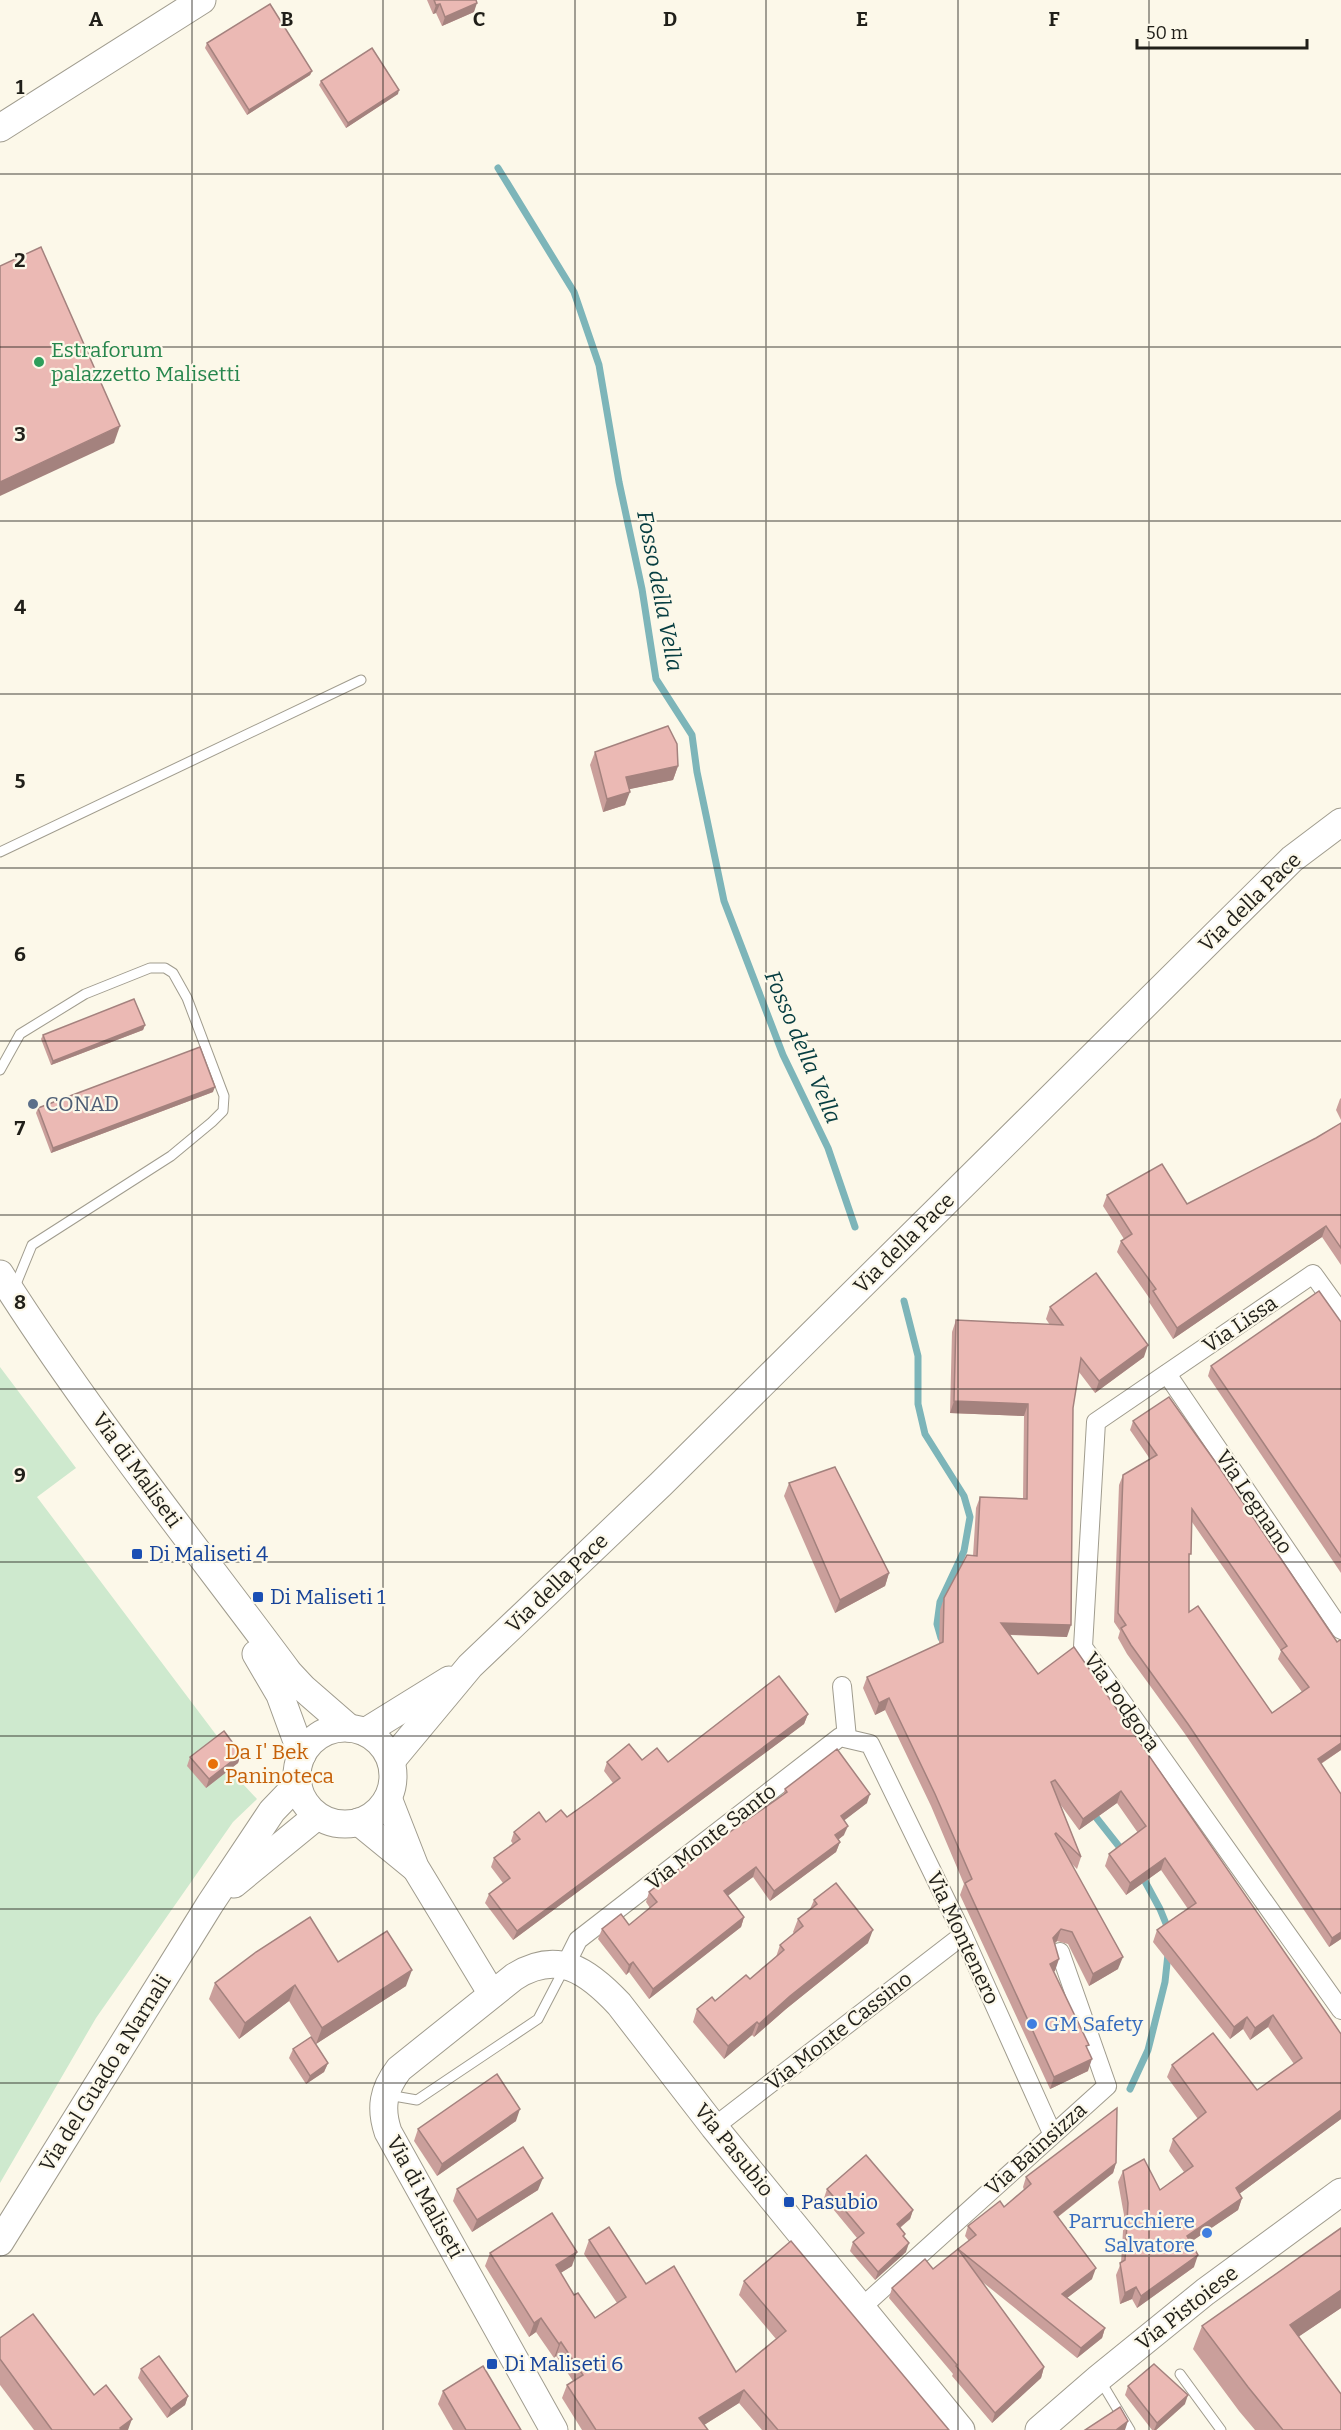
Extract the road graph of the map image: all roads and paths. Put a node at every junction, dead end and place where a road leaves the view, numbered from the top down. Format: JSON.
{"nodes":[{"id":1,"x":202,"y":0,"type":"edge"},
{"id":2,"x":0,"y":128,"type":"edge"},
{"id":3,"x":362,"y":680,"type":"dead end"},
{"id":4,"x":1341,"y":822,"type":"edge"},
{"id":5,"x":0,"y":852,"type":"edge"},
{"id":6,"x":0,"y":1070,"type":"edge"},
{"id":7,"x":4,"y":1292,"type":"edge"},
{"id":8,"x":1341,"y":1314,"type":"edge"},
{"id":9,"x":1167,"y":1374,"type":"junction"},
{"id":10,"x":1341,"y":1630,"type":"edge"},
{"id":11,"x":470,"y":1666,"type":"junction"},
{"id":12,"x":842,"y":1686,"type":"dead end"},
{"id":13,"x":357,"y":1730,"type":"junction"},
{"id":14,"x":847,"y":1738,"type":"junction"},
{"id":15,"x":302,"y":1755,"type":"junction"},
{"id":16,"x":391,"y":1761,"type":"junction"},
{"id":17,"x":298,"y":1784,"type":"junction"},
{"id":18,"x":388,"y":1798,"type":"junction"},
{"id":19,"x":317,"y":1816,"type":"junction"},
{"id":20,"x":359,"y":1822,"type":"junction"},
{"id":21,"x":415,"y":1867,"type":"junction"},
{"id":22,"x":210,"y":1904,"type":"junction"},
{"id":23,"x":963,"y":1935,"type":"junction"},
{"id":24,"x":1060,"y":1952,"type":"edge"},
{"id":25,"x":566,"y":1964,"type":"junction"},
{"id":26,"x":492,"y":1994,"type":"junction"},
{"id":27,"x":1341,"y":2010,"type":"edge"},
{"id":28,"x":385,"y":2095,"type":"junction"},
{"id":29,"x":714,"y":2127,"type":"junction"},
{"id":30,"x":1052,"y":2133,"type":"junction"},
{"id":31,"x":1341,"y":2192,"type":"edge"},
{"id":32,"x":0,"y":2242,"type":"edge"},
{"id":33,"x":862,"y":2307,"type":"junction"},
{"id":34,"x":1179,"y":2374,"type":"dead end"},
{"id":35,"x":1099,"y":2378,"type":"junction"},
{"id":36,"x":554,"y":2430,"type":"edge"},
{"id":37,"x":961,"y":2430,"type":"edge"},
{"id":38,"x":1039,"y":2430,"type":"edge"},
{"id":39,"x":1130,"y":2430,"type":"edge"},
{"id":40,"x":1221,"y":2430,"type":"edge"}],
"edges":[{"from":1,"to":2,"type":"street"},
{"from":3,"to":5,"type":"lane"},
{"from":4,"to":11,"type":"street","name":"Via della Pace"},
{"from":6,"to":7,"type":"lane"},
{"from":7,"to":13,"type":"street","name":"Via di Maliseti"},
{"from":7,"to":15,"type":"street","name":"Via di Maliseti"},
{"from":8,"to":9,"type":"street","name":"Via Lissa"},
{"from":9,"to":10,"type":"street","name":"Via Legnano"},
{"from":9,"to":27,"type":"street","name":"Via Podgora"},
{"from":11,"to":13,"type":"street"},
{"from":11,"to":16,"type":"street"},
{"from":12,"to":14,"type":"street"},
{"from":13,"to":15,"type":"street"},
{"from":13,"to":16,"type":"street"},
{"from":14,"to":23,"type":"street","name":"Via Montenero"},
{"from":14,"to":25,"type":"street","name":"Via Monte Santo"},
{"from":15,"to":17,"type":"street"},
{"from":16,"to":18,"type":"street"},
{"from":17,"to":19,"type":"street"},
{"from":17,"to":22,"type":"street","name":"Via del Guado a Narnali"},
{"from":18,"to":20,"type":"street"},
{"from":18,"to":21,"type":"street"},
{"from":19,"to":20,"type":"street"},
{"from":19,"to":22,"type":"street"},
{"from":20,"to":21,"type":"street"},
{"from":21,"to":26,"type":"street"},
{"from":22,"to":32,"type":"street","name":"Via del Guado a Narnali"},
{"from":23,"to":29,"type":"street","name":"Via Monte Cassino"},
{"from":23,"to":30,"type":"street","name":"Via Montenero"},
{"from":24,"to":30,"type":"street","name":"Via Bainsizza"},
{"from":25,"to":26,"type":"street","name":"Via di Maliseti"},
{"from":25,"to":28,"type":"lane"},
{"from":25,"to":29,"type":"street","name":"Via Pasubio"},
{"from":26,"to":28,"type":"street","name":"Via di Maliseti"},
{"from":28,"to":36,"type":"street","name":"Via di Maliseti"},
{"from":29,"to":33,"type":"street","name":"Via Pasubio"},
{"from":30,"to":33,"type":"street","name":"Via Bainsizza"},
{"from":31,"to":35,"type":"street","name":"Via Pistoiese"},
{"from":33,"to":37,"type":"street","name":"Via Pasubio"},
{"from":34,"to":40,"type":"lane"},
{"from":35,"to":38,"type":"street","name":"Via Pistoiese"},
{"from":35,"to":39,"type":"lane"}]}
